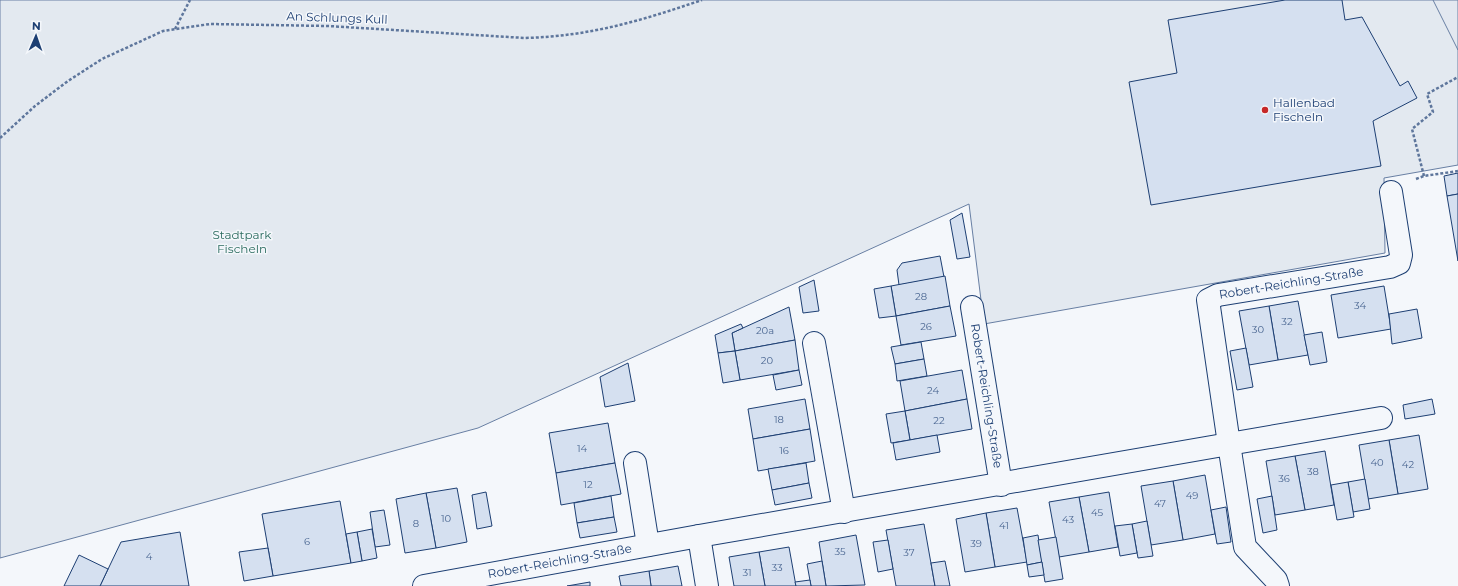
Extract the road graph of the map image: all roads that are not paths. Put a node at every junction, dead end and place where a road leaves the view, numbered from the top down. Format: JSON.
{"nodes":[{"id":1,"x":1391,"y":192,"type":"road end"},
{"id":2,"x":972,"y":307,"type":"dead end"},
{"id":3,"x":814,"y":343,"type":"dead end"},
{"id":4,"x":1381,"y":418,"type":"dead end"},
{"id":5,"x":1230,"y":444,"type":"junction"},
{"id":6,"x":635,"y":464,"type":"dead end"},
{"id":7,"x":1001,"y":485,"type":"junction"},
{"id":8,"x":844,"y":512,"type":"junction"},
{"id":9,"x":699,"y":536,"type":"junction"},
{"id":10,"x":648,"y":545,"type":"junction"},
{"id":11,"x":424,"y":586,"type":"edge"},
{"id":12,"x":707,"y":586,"type":"edge"},
{"id":13,"x":1278,"y":586,"type":"edge"}],
"edges":[{"from":1,"to":5,"type":"street","name":"Robert-Reichling-Straße"},
{"from":2,"to":7,"type":"street","name":"Robert-Reichling-Straße"},
{"from":3,"to":8,"type":"street"},
{"from":4,"to":5,"type":"street","name":"Robert-Reichling-Straße"},
{"from":5,"to":7,"type":"street","name":"Robert-Reichling-Straße"},
{"from":5,"to":13,"type":"street","name":"Robert-Reichling-Straße"},
{"from":6,"to":10,"type":"street","name":"Robert-Reichling-Straße"},
{"from":7,"to":8,"type":"street","name":"Robert-Reichling-Straße"},
{"from":8,"to":9,"type":"street","name":"Robert-Reichling-Straße"},
{"from":9,"to":10,"type":"street","name":"Robert-Reichling-Straße"},
{"from":9,"to":12,"type":"street"},
{"from":10,"to":11,"type":"street","name":"Robert-Reichling-Straße"}]}
